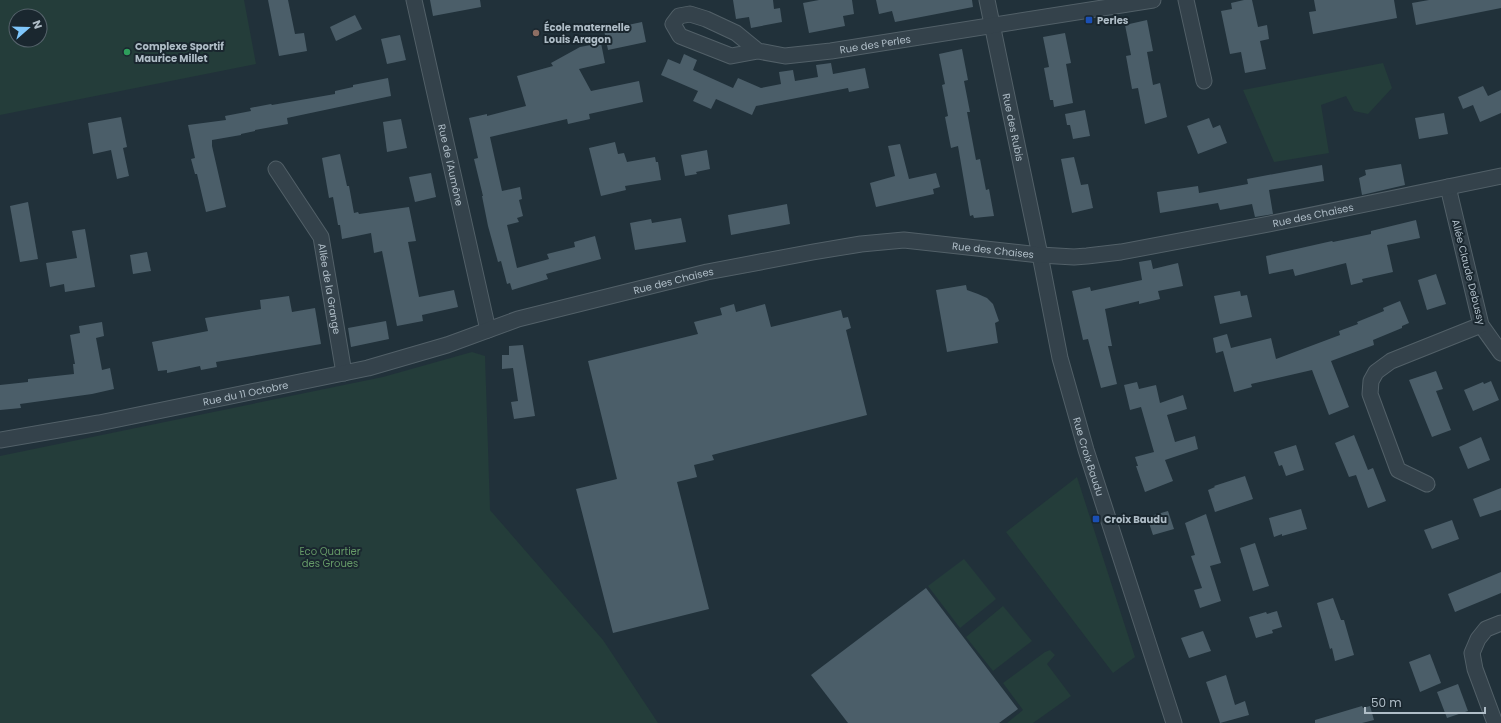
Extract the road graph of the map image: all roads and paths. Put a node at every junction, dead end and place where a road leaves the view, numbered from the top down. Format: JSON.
{"nodes":[{"id":1,"x":414,"y":0,"type":"edge"},
{"id":2,"x":987,"y":0,"type":"edge"},
{"id":3,"x":1153,"y":0,"type":"edge"},
{"id":4,"x":1186,"y":0,"type":"edge"},
{"id":5,"x":992,"y":26,"type":"junction"},
{"id":6,"x":758,"y":51,"type":"junction"},
{"id":7,"x":1204,"y":80,"type":"dead end"},
{"id":8,"x":276,"y":169,"type":"dead end"},
{"id":9,"x":1501,"y":176,"type":"edge"},
{"id":10,"x":1448,"y":187,"type":"junction"},
{"id":11,"x":1040,"y":255,"type":"junction"},
{"id":12,"x":1481,"y":325,"type":"junction"},
{"id":13,"x":488,"y":330,"type":"junction"},
{"id":14,"x":1501,"y":353,"type":"edge"},
{"id":15,"x":344,"y":373,"type":"junction"},
{"id":16,"x":0,"y":440,"type":"edge"},
{"id":17,"x":1427,"y":484,"type":"dead end"},
{"id":18,"x":1501,"y":623,"type":"edge"},
{"id":19,"x":1174,"y":723,"type":"edge"},
{"id":20,"x":1495,"y":723,"type":"edge"}],
"edges":[{"from":1,"to":13,"type":"street","name":"Rue de l'Aumône"},
{"from":2,"to":5,"type":"street","name":"Rue des Rubis"},
{"from":3,"to":5,"type":"street","name":"Rue des Perles"},
{"from":4,"to":7,"type":"street"},
{"from":5,"to":6,"type":"street","name":"Rue des Perles"},
{"from":5,"to":11,"type":"street","name":"Rue des Rubis"},
{"from":6,"to":6,"type":"street","name":"Rue des Perles"},
{"from":8,"to":15,"type":"street","name":"Allée de la Grange"},
{"from":9,"to":10,"type":"street","name":"Rue des Chaises"},
{"from":10,"to":11,"type":"street","name":"Rue des Chaises"},
{"from":10,"to":12,"type":"street","name":"Allée Claude Debussy"},
{"from":11,"to":13,"type":"street","name":"Rue des Chaises"},
{"from":11,"to":19,"type":"street","name":"Rue Croix Baudu"},
{"from":12,"to":14,"type":"street","name":"Allée Claude Debussy"},
{"from":12,"to":17,"type":"street"},
{"from":13,"to":15,"type":"street","name":"Rue du 11 Octobre"},
{"from":15,"to":16,"type":"street","name":"Rue du 11 Octobre"},
{"from":18,"to":20,"type":"street"}]}
